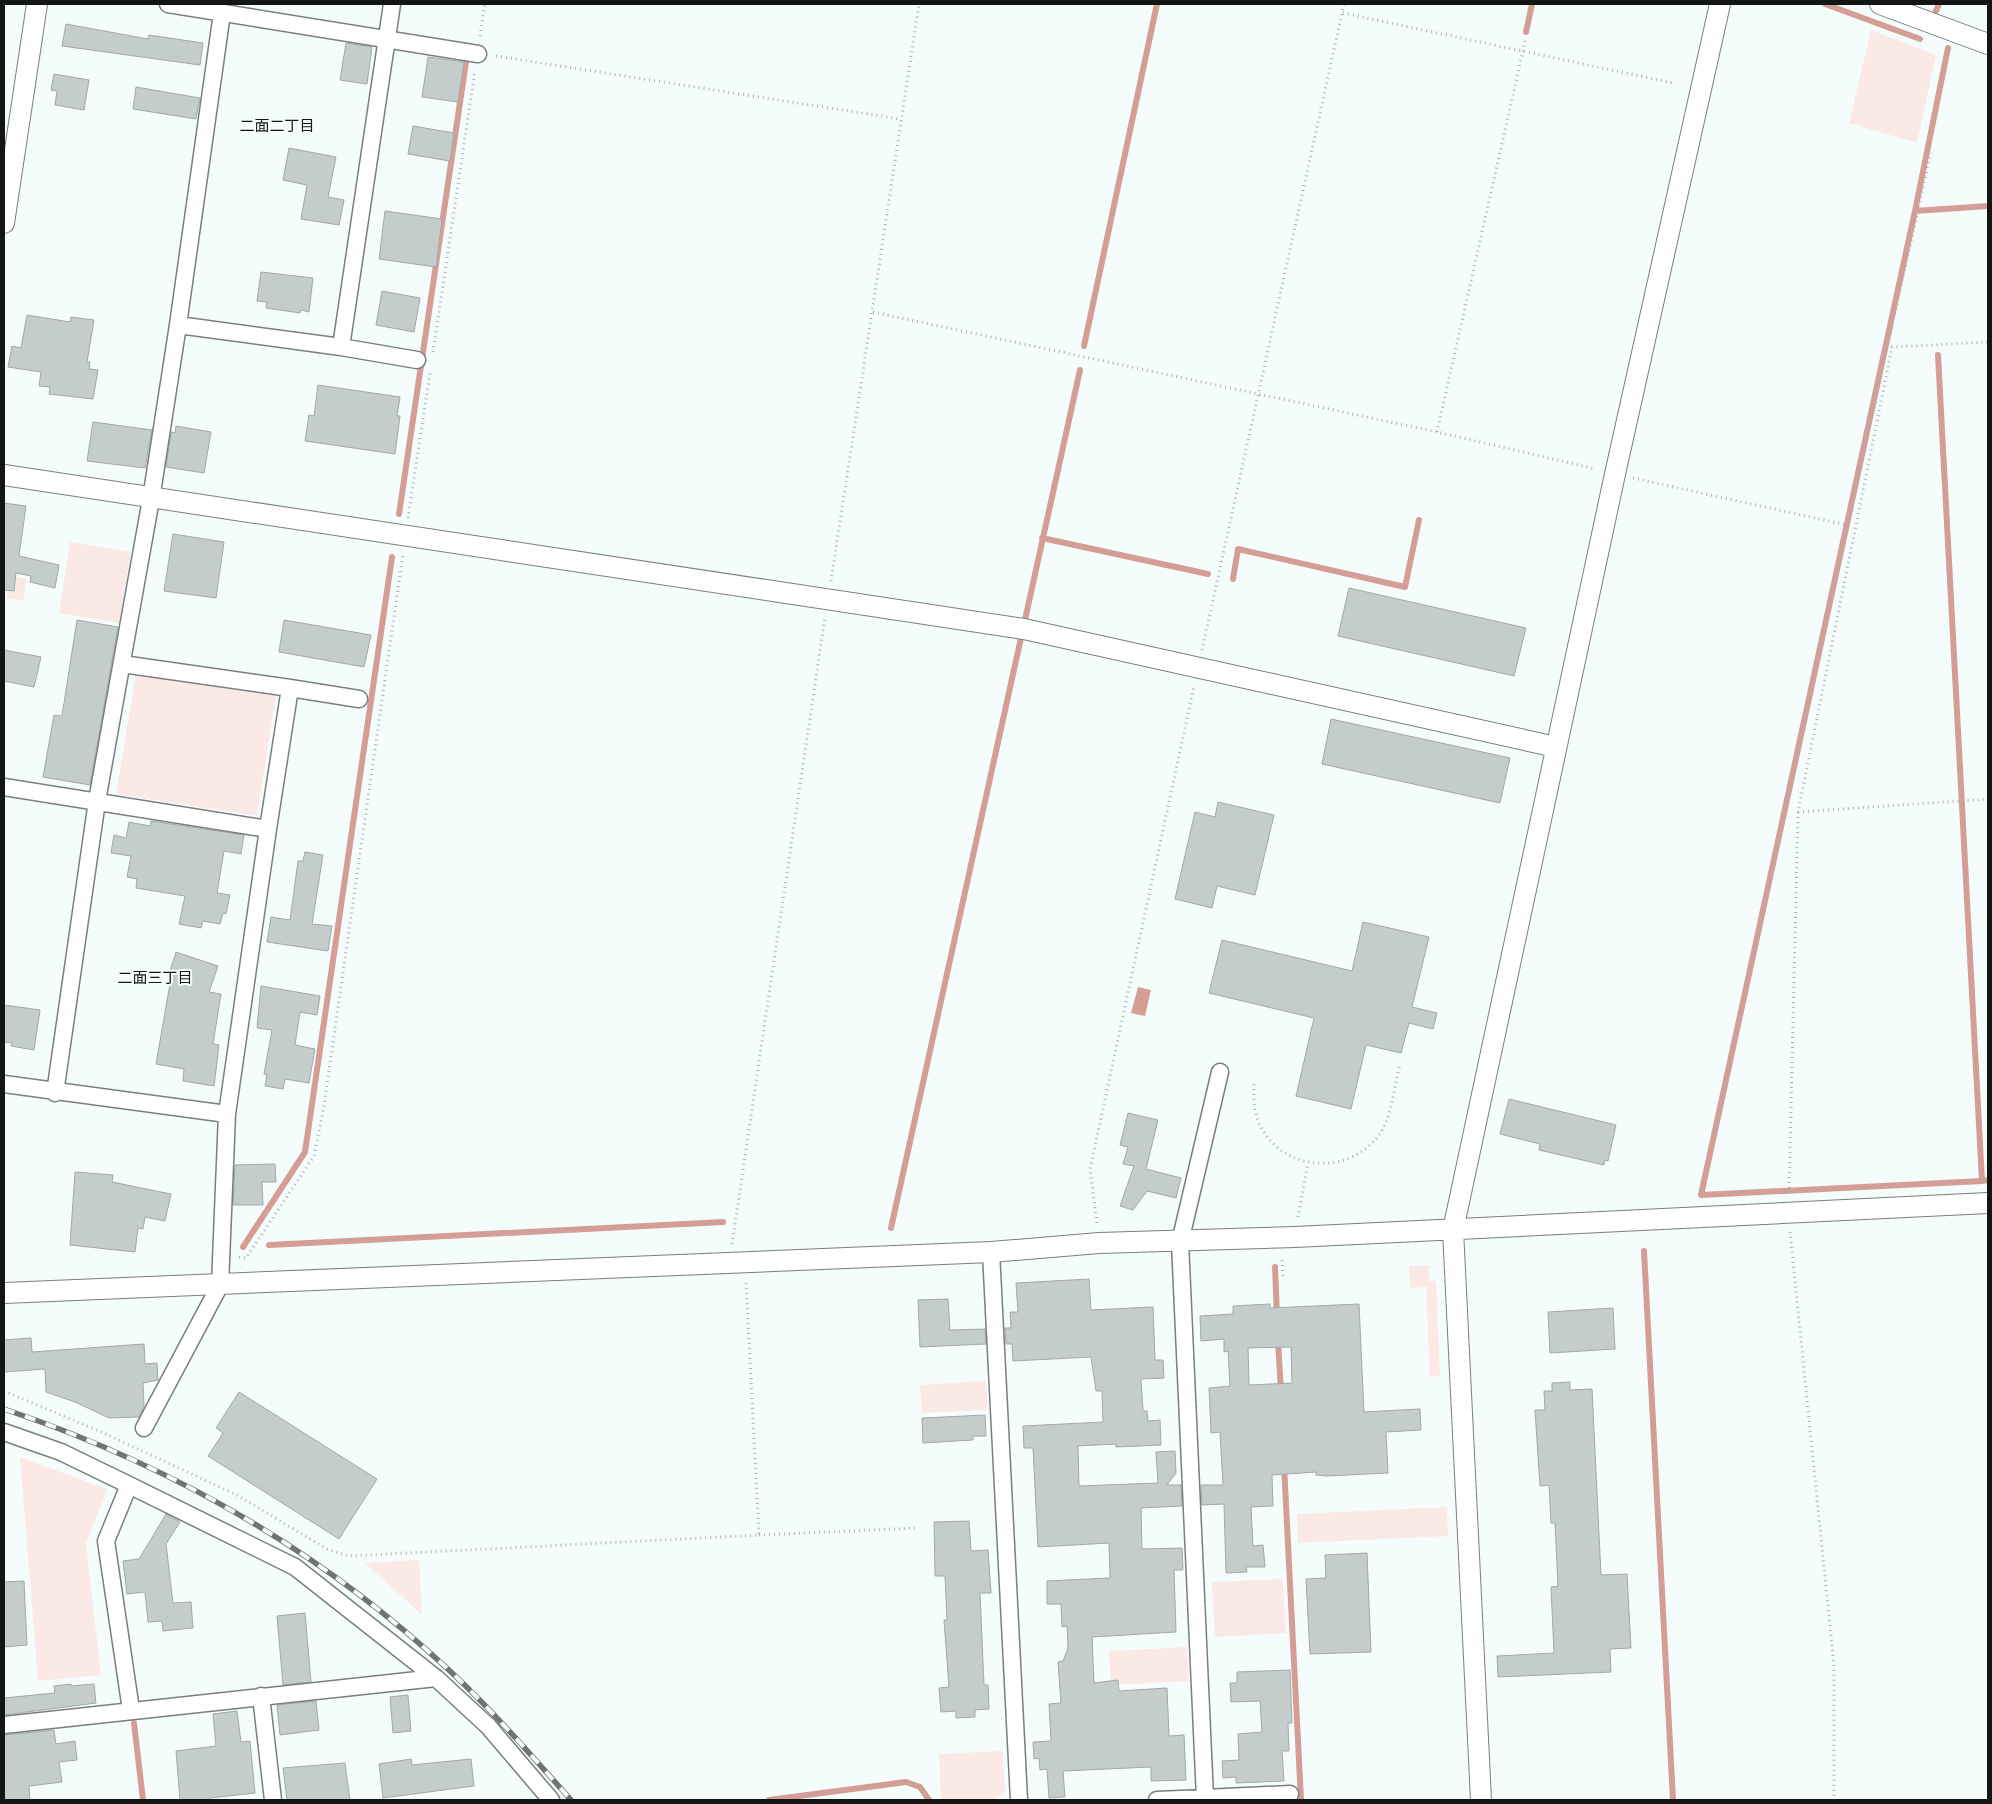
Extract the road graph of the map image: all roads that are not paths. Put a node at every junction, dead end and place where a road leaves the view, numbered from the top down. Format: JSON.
{"nodes":[{"id":1,"x":37,"y":4,"type":"edge"},
{"id":2,"x":168,"y":4,"type":"edge"},
{"id":3,"x":392,"y":4,"type":"edge"},
{"id":4,"x":1720,"y":4,"type":"edge"},
{"id":5,"x":1880,"y":4,"type":"edge"},
{"id":6,"x":222,"y":13,"type":"junction"},
{"id":7,"x":387,"y":40,"type":"junction"},
{"id":8,"x":1988,"y":44,"type":"edge"},
{"id":9,"x":478,"y":54,"type":"road end"},
{"id":10,"x":4,"y":223,"type":"edge"},
{"id":11,"x":178,"y":325,"type":"junction"},
{"id":12,"x":341,"y":347,"type":"junction"},
{"id":13,"x":426,"y":362,"type":"road end"},
{"id":14,"x":4,"y":475,"type":"edge"},
{"id":15,"x":151,"y":498,"type":"junction"},
{"id":16,"x":122,"y":664,"type":"junction"},
{"id":17,"x":290,"y":688,"type":"junction"},
{"id":18,"x":359,"y":699,"type":"dead end"},
{"id":19,"x":1556,"y":747,"type":"junction"},
{"id":20,"x":4,"y":787,"type":"edge"},
{"id":21,"x":97,"y":801,"type":"junction"},
{"id":22,"x":268,"y":829,"type":"junction"},
{"id":23,"x":1220,"y":1072,"type":"dead end"},
{"id":24,"x":4,"y":1084,"type":"edge"},
{"id":25,"x":55,"y":1092,"type":"junction"},
{"id":26,"x":227,"y":1114,"type":"junction"},
{"id":27,"x":1988,"y":1203,"type":"edge"},
{"id":28,"x":1453,"y":1230,"type":"junction"},
{"id":29,"x":1180,"y":1242,"type":"junction"},
{"id":30,"x":991,"y":1252,"type":"junction"},
{"id":31,"x":220,"y":1285,"type":"junction"},
{"id":32,"x":4,"y":1293,"type":"edge"},
{"id":33,"x":144,"y":1428,"type":"dead end"},
{"id":34,"x":4,"y":1432,"type":"edge"},
{"id":35,"x":128,"y":1485,"type":"junction"},
{"id":36,"x":436,"y":1678,"type":"junction"},
{"id":37,"x":261,"y":1696,"type":"junction"},
{"id":38,"x":131,"y":1710,"type":"junction"},
{"id":39,"x":4,"y":1725,"type":"edge"},
{"id":40,"x":1290,"y":1794,"type":"dead end"},
{"id":41,"x":1205,"y":1799,"type":"edge"},
{"id":42,"x":273,"y":1800,"type":"edge"},
{"id":43,"x":551,"y":1800,"type":"edge"},
{"id":44,"x":1019,"y":1800,"type":"edge"},
{"id":45,"x":1158,"y":1800,"type":"edge"},
{"id":46,"x":1481,"y":1800,"type":"edge"}],
"edges":[{"from":1,"to":10,"type":"street"},
{"from":2,"to":6,"type":"street"},
{"from":3,"to":7,"type":"street"},
{"from":4,"to":19,"type":"street"},
{"from":5,"to":8,"type":"street"},
{"from":6,"to":7,"type":"street"},
{"from":6,"to":11,"type":"street"},
{"from":7,"to":9,"type":"street"},
{"from":7,"to":12,"type":"street"},
{"from":11,"to":12,"type":"street"},
{"from":11,"to":15,"type":"street"},
{"from":12,"to":13,"type":"street"},
{"from":14,"to":15,"type":"street"},
{"from":15,"to":16,"type":"street"},
{"from":15,"to":19,"type":"street"},
{"from":16,"to":17,"type":"street"},
{"from":16,"to":21,"type":"street"},
{"from":17,"to":18,"type":"street"},
{"from":17,"to":22,"type":"street"},
{"from":19,"to":28,"type":"street"},
{"from":20,"to":21,"type":"street"},
{"from":21,"to":22,"type":"street"},
{"from":21,"to":25,"type":"street"},
{"from":22,"to":26,"type":"street"},
{"from":23,"to":29,"type":"street"},
{"from":24,"to":25,"type":"street"},
{"from":25,"to":26,"type":"street"},
{"from":26,"to":31,"type":"street"},
{"from":27,"to":28,"type":"street"},
{"from":28,"to":29,"type":"street"},
{"from":28,"to":46,"type":"street"},
{"from":29,"to":30,"type":"street"},
{"from":29,"to":41,"type":"street"},
{"from":30,"to":31,"type":"street"},
{"from":30,"to":44,"type":"street"},
{"from":31,"to":32,"type":"street"},
{"from":31,"to":33,"type":"street"},
{"from":34,"to":35,"type":"street"},
{"from":35,"to":36,"type":"street"},
{"from":35,"to":38,"type":"street"},
{"from":36,"to":37,"type":"street"},
{"from":36,"to":43,"type":"street"},
{"from":37,"to":38,"type":"street"},
{"from":37,"to":42,"type":"street"},
{"from":38,"to":39,"type":"street"},
{"from":40,"to":41,"type":"street"},
{"from":41,"to":45,"type":"street"}]}
